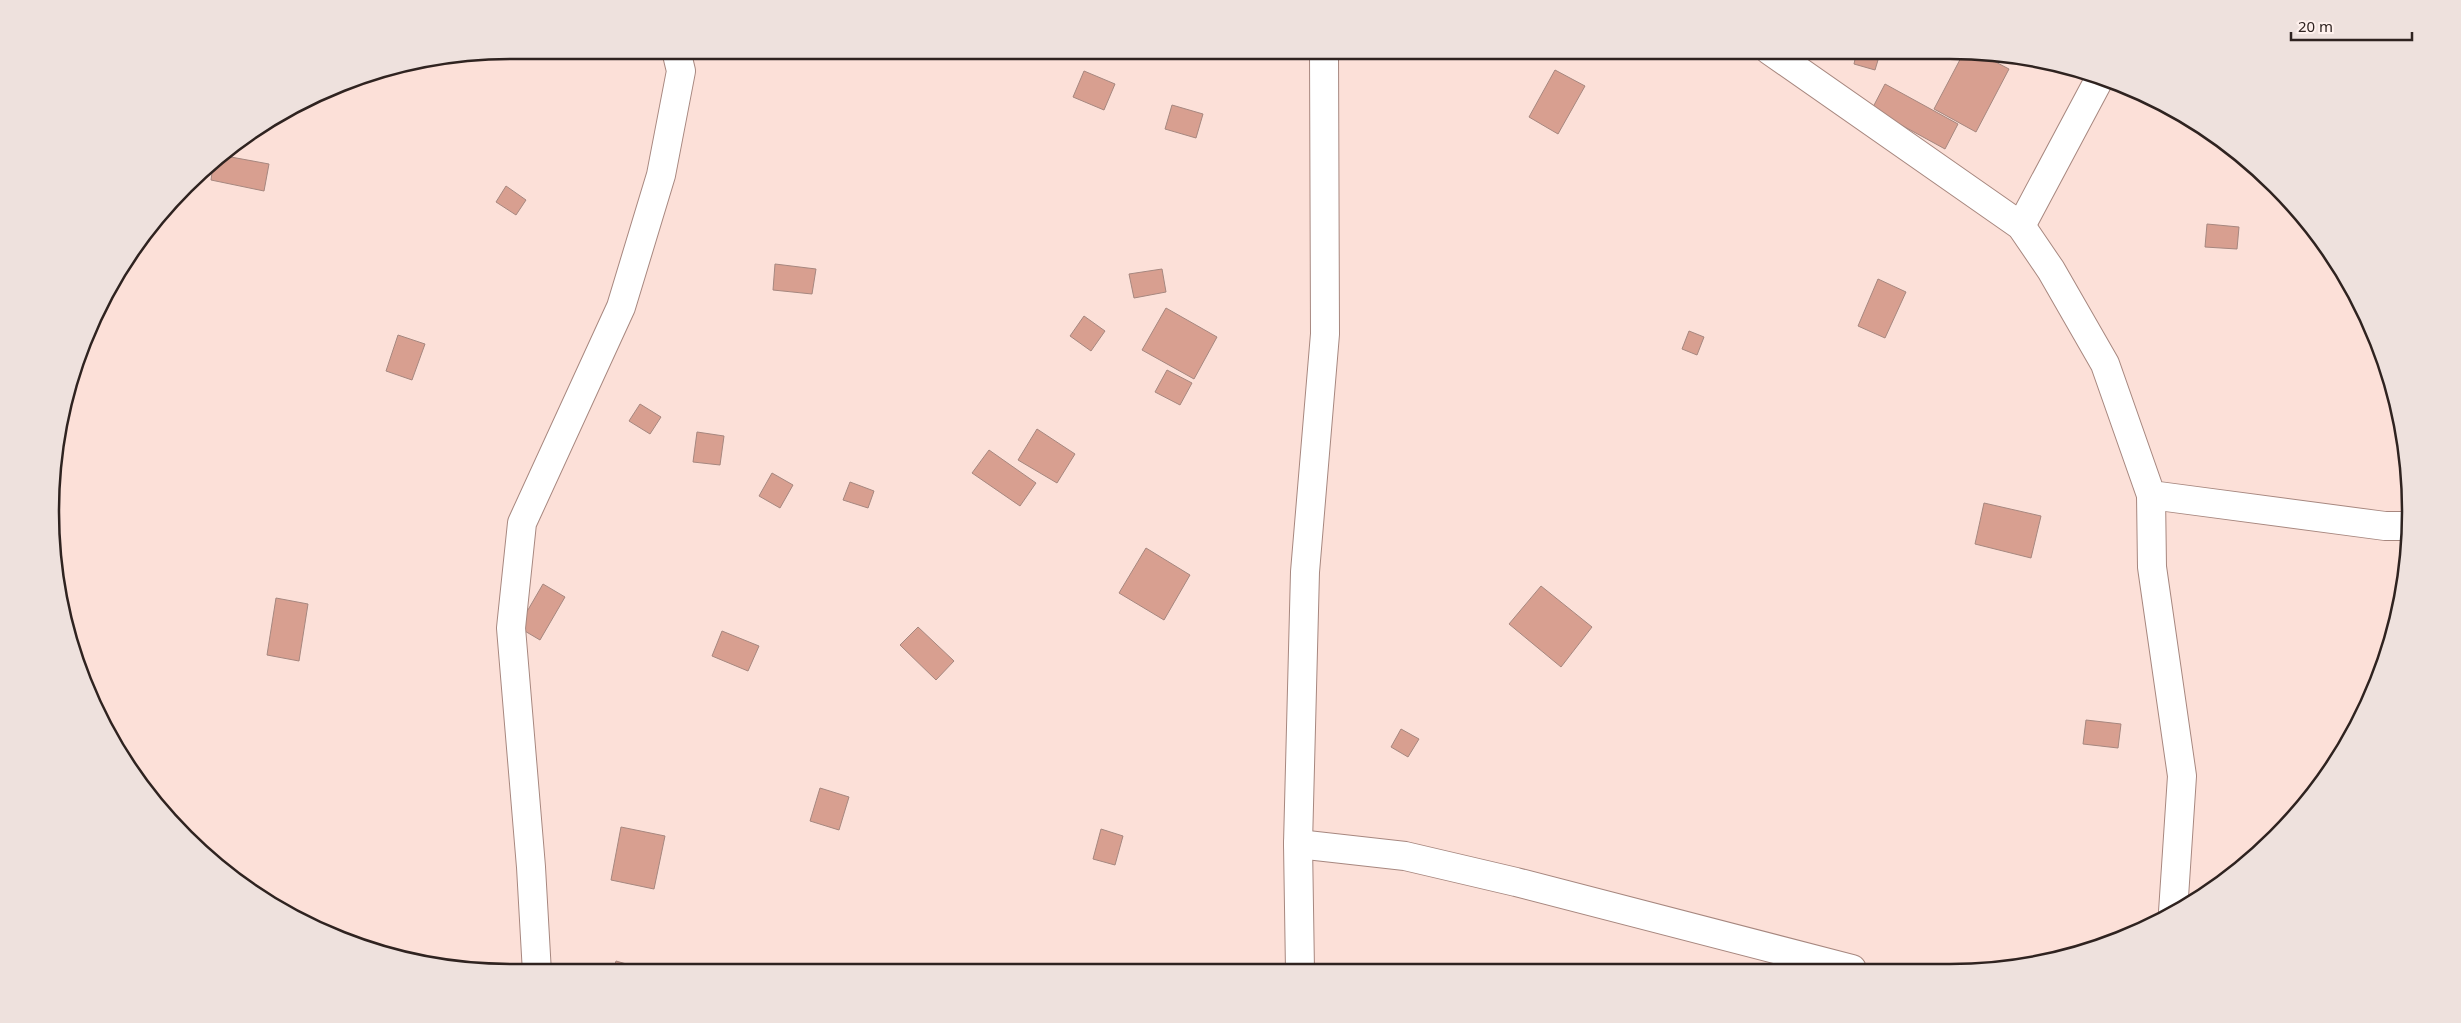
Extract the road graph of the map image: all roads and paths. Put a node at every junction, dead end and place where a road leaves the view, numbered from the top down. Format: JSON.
{"nodes":[{"id":1,"x":678,"y":59,"type":"edge"},
{"id":2,"x":1324,"y":59,"type":"edge"},
{"id":3,"x":1789,"y":59,"type":"edge"},
{"id":4,"x":2097,"y":84,"type":"edge"},
{"id":5,"x":2021,"y":226,"type":"junction"},
{"id":6,"x":2151,"y":494,"type":"junction"},
{"id":7,"x":2402,"y":526,"type":"edge"},
{"id":8,"x":1298,"y":844,"type":"junction"},
{"id":9,"x":2173,"y":905,"type":"edge"},
{"id":10,"x":536,"y":964,"type":"edge"},
{"id":11,"x":1300,"y":964,"type":"edge"},
{"id":12,"x":1833,"y":964,"type":"edge"}],
"edges":[{"from":1,"to":10,"type":"street"},
{"from":2,"to":8,"type":"street"},
{"from":3,"to":5,"type":"street"},
{"from":4,"to":5,"type":"street"},
{"from":5,"to":6,"type":"street"},
{"from":6,"to":7,"type":"street"},
{"from":6,"to":9,"type":"street"},
{"from":8,"to":11,"type":"street"},
{"from":8,"to":12,"type":"street"}]}
